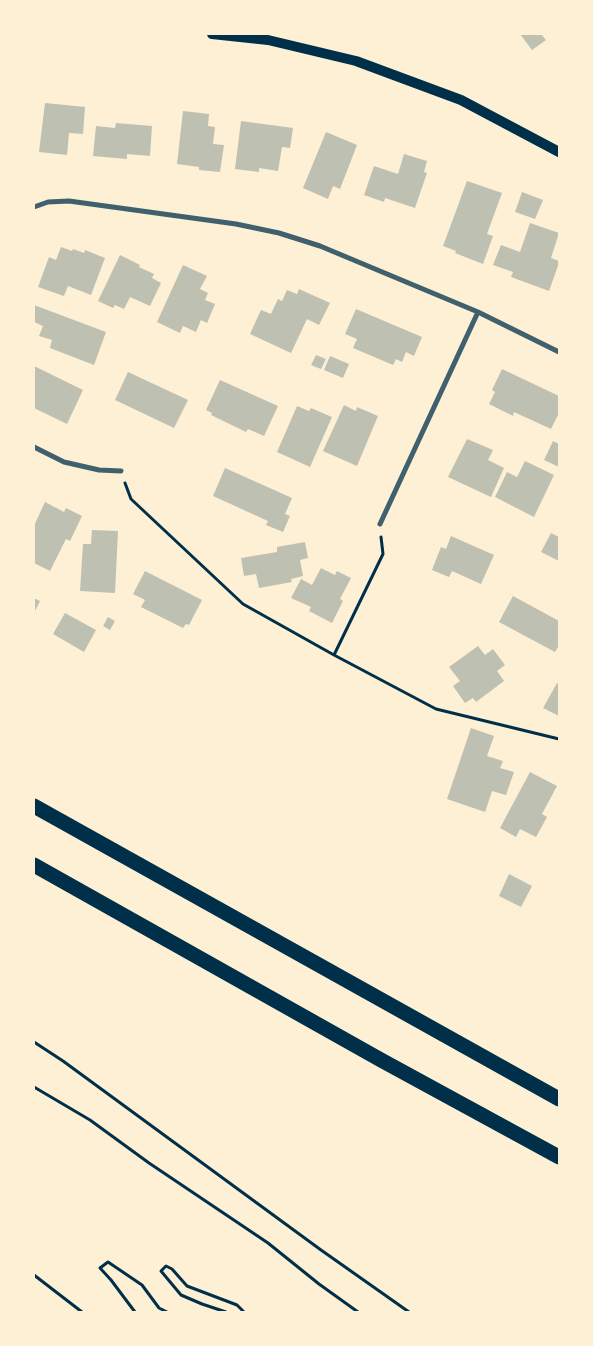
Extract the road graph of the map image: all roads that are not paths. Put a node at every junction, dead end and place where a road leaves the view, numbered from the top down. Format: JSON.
{"nodes":[{"id":1,"x":212,"y":34,"type":"edge"},
{"id":2,"x":559,"y":152,"type":"edge"},
{"id":3,"x":34,"y":207,"type":"edge"},
{"id":4,"x":478,"y":312,"type":"junction"},
{"id":5,"x":559,"y":352,"type":"edge"},
{"id":6,"x":34,"y":447,"type":"edge"},
{"id":7,"x":121,"y":471,"type":"road end"},
{"id":8,"x":380,"y":524,"type":"road end"},
{"id":9,"x":34,"y":806,"type":"edge"},
{"id":10,"x":34,"y":865,"type":"edge"},
{"id":11,"x":559,"y":1099,"type":"edge"},
{"id":12,"x":559,"y":1157,"type":"edge"}],
"edges":[{"from":1,"to":2,"type":"main road"},
{"from":3,"to":4,"type":"street"},
{"from":4,"to":5,"type":"street"},
{"from":4,"to":8,"type":"street"},
{"from":6,"to":7,"type":"street"},
{"from":9,"to":11,"type":"highway"},
{"from":10,"to":12,"type":"highway"}]}
